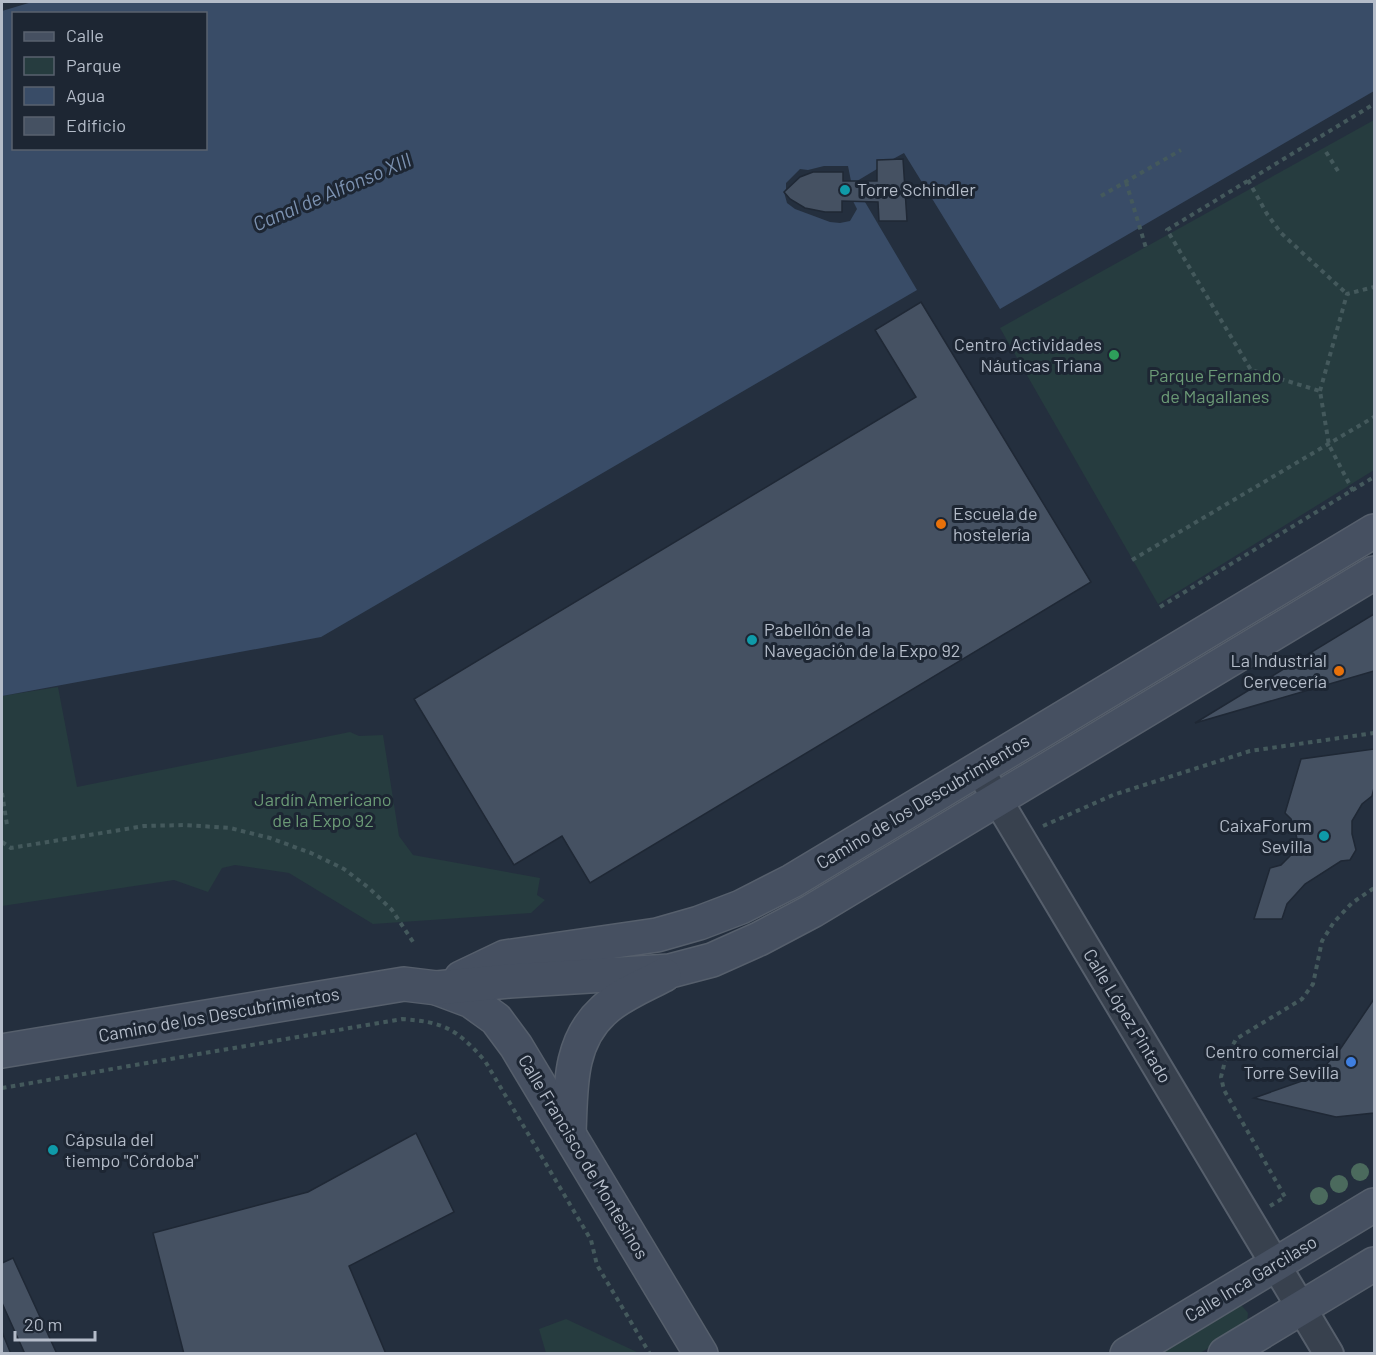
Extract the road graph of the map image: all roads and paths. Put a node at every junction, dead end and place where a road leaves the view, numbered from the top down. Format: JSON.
{"nodes":[{"id":1,"x":1374,"y":104,"type":"edge"},
{"id":2,"x":1180,"y":150,"type":"dead end"},
{"id":3,"x":1326,"y":152,"type":"dead end"},
{"id":4,"x":1338,"y":171,"type":"dead end"},
{"id":5,"x":1248,"y":180,"type":"junction"},
{"id":6,"x":1126,"y":182,"type":"junction"},
{"id":7,"x":1101,"y":196,"type":"dead end"},
{"id":8,"x":1146,"y":248,"type":"dead end"},
{"id":9,"x":1374,"y":286,"type":"edge"},
{"id":10,"x":1347,"y":294,"type":"junction"},
{"id":11,"x":1320,"y":391,"type":"junction"},
{"id":12,"x":1374,"y":417,"type":"edge"},
{"id":13,"x":1329,"y":445,"type":"junction"},
{"id":14,"x":1374,"y":477,"type":"edge"},
{"id":15,"x":1353,"y":491,"type":"junction"},
{"id":16,"x":1374,"y":531,"type":"edge"},
{"id":17,"x":1132,"y":560,"type":"dead end"},
{"id":18,"x":1374,"y":573,"type":"edge"},
{"id":19,"x":1160,"y":607,"type":"dead end"},
{"id":20,"x":1374,"y":734,"type":"edge"},
{"id":21,"x":978,"y":769,"type":"junction"},
{"id":22,"x":2,"y":793,"type":"edge"},
{"id":23,"x":997,"y":799,"type":"junction"},
{"id":24,"x":7,"y":825,"type":"dead end"},
{"id":25,"x":1037,"y":829,"type":"dead end"},
{"id":26,"x":2,"y":842,"type":"edge"},
{"id":27,"x":1374,"y":888,"type":"edge"},
{"id":28,"x":415,"y":945,"type":"dead end"},
{"id":29,"x":670,"y":971,"type":"junction"},
{"id":30,"x":438,"y":988,"type":"junction"},
{"id":31,"x":2,"y":1051,"type":"edge"},
{"id":32,"x":2,"y":1088,"type":"edge"},
{"id":33,"x":568,"y":1133,"type":"junction"},
{"id":34,"x":1374,"y":1205,"type":"edge"},
{"id":35,"x":1264,"y":1209,"type":"dead end"},
{"id":36,"x":1275,"y":1264,"type":"junction"},
{"id":37,"x":1374,"y":1264,"type":"edge"},
{"id":38,"x":1302,"y":1308,"type":"junction"},
{"id":39,"x":650,"y":1353,"type":"edge"},
{"id":40,"x":701,"y":1353,"type":"edge"},
{"id":41,"x":1127,"y":1353,"type":"edge"},
{"id":42,"x":1225,"y":1353,"type":"edge"},
{"id":43,"x":1329,"y":1353,"type":"edge"}],
"edges":[{"from":1,"to":5,"type":"path"},
{"from":2,"to":6,"type":"path"},
{"from":3,"to":4,"type":"path"},
{"from":5,"to":10,"type":"path"},
{"from":5,"to":11,"type":"path"},
{"from":6,"to":7,"type":"path"},
{"from":6,"to":8,"type":"path"},
{"from":9,"to":10,"type":"path"},
{"from":10,"to":11,"type":"path"},
{"from":11,"to":13,"type":"path"},
{"from":12,"to":13,"type":"path"},
{"from":13,"to":15,"type":"path"},
{"from":13,"to":17,"type":"path"},
{"from":14,"to":15,"type":"path"},
{"from":15,"to":19,"type":"path"},
{"from":16,"to":21,"type":"street","name":"Camino de los Descubrimientos"},
{"from":18,"to":23,"type":"street","name":"Camino de los Descubrimientos"},
{"from":20,"to":25,"type":"path"},
{"from":21,"to":23,"type":"street","name":"Calle López Pintado"},
{"from":21,"to":30,"type":"street","name":"Camino de los Descubrimientos"},
{"from":22,"to":24,"type":"path"},
{"from":23,"to":29,"type":"street","name":"Camino de los Descubrimientos"},
{"from":23,"to":36,"type":"street","name":"Calle López Pintado"},
{"from":26,"to":28,"type":"path"},
{"from":27,"to":35,"type":"path"},
{"from":29,"to":30,"type":"street","name":"Camino de los Descubrimientos"},
{"from":29,"to":33,"type":"street"},
{"from":30,"to":31,"type":"street","name":"Camino de los Descubrimientos"},
{"from":30,"to":33,"type":"street","name":"Calle Francisco de Montesinos"},
{"from":32,"to":39,"type":"path"},
{"from":33,"to":40,"type":"street","name":"Calle Francisco de Montesinos"},
{"from":34,"to":36,"type":"street","name":"Calle Inca Garcilaso"},
{"from":36,"to":38,"type":"street","name":"Calle López Pintado"},
{"from":36,"to":41,"type":"street","name":"Calle Inca Garcilaso"},
{"from":37,"to":38,"type":"street"},
{"from":38,"to":42,"type":"street"},
{"from":38,"to":43,"type":"street","name":"Calle López Pintado"}]}
